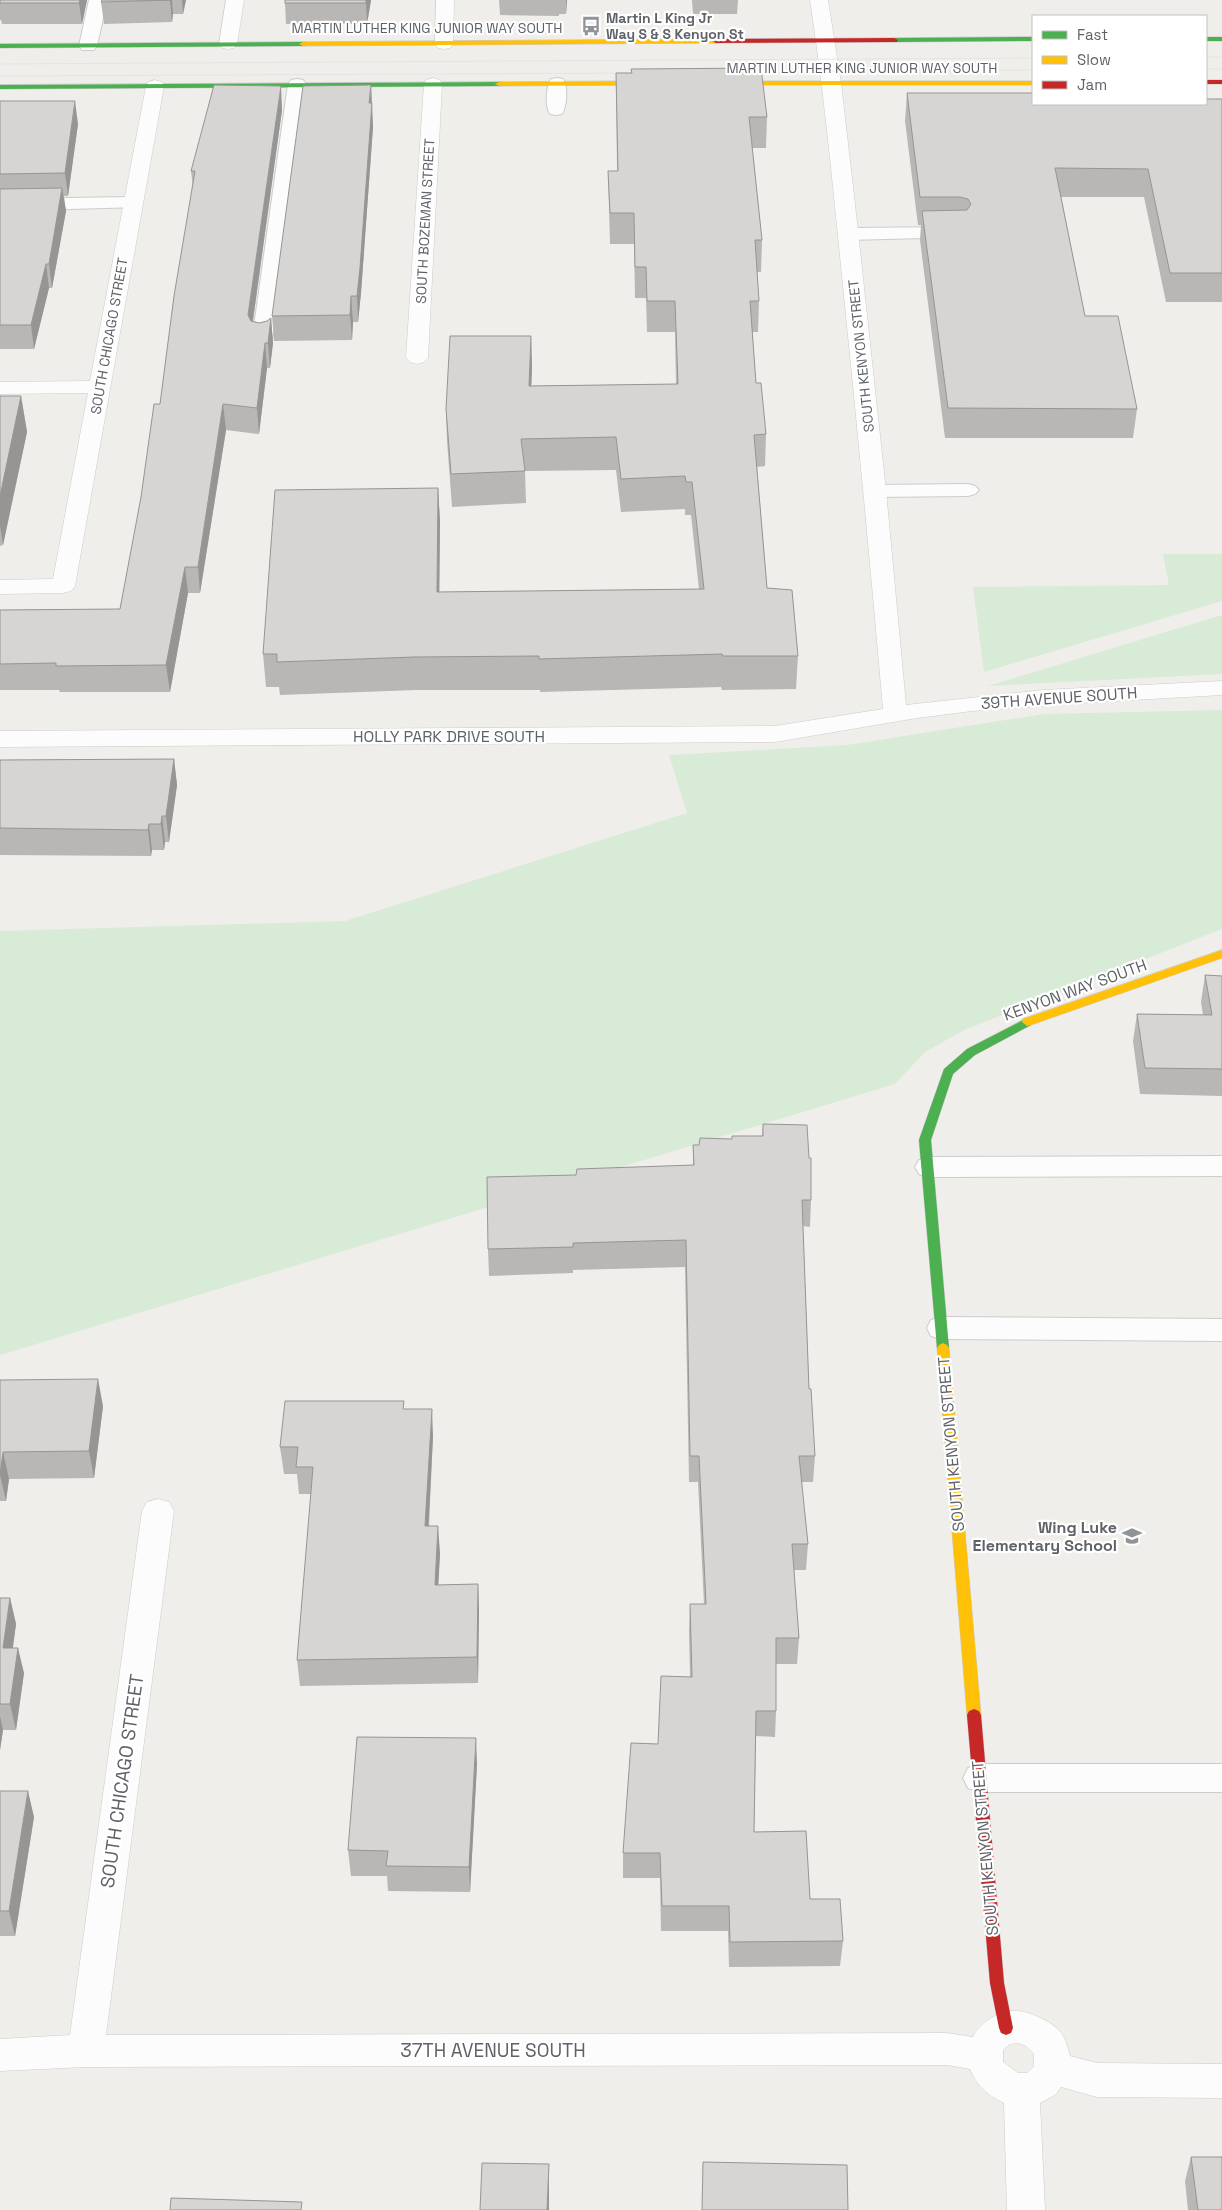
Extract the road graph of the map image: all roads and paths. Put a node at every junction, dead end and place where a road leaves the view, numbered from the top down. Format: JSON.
{"nodes":[{"id":1,"x":98,"y":0,"type":"edge"},
{"id":2,"x":235,"y":0,"type":"edge"},
{"id":3,"x":445,"y":0,"type":"edge"},
{"id":4,"x":819,"y":0,"type":"edge"},
{"id":5,"x":1207,"y":39,"type":"edge"},
{"id":6,"x":1222,"y":39,"type":"edge"},
{"id":7,"x":825,"y":40,"type":"junction"},
{"id":8,"x":1032,"y":40,"type":"edge"},
{"id":9,"x":228,"y":44,"type":"junction"},
{"id":10,"x":444,"y":44,"type":"junction"},
{"id":11,"x":0,"y":46,"type":"edge"},
{"id":12,"x":88,"y":46,"type":"junction"},
{"id":13,"x":1207,"y":82,"type":"edge"},
{"id":14,"x":1222,"y":82,"type":"edge"},
{"id":15,"x":557,"y":83,"type":"junction"},
{"id":16,"x":667,"y":83,"type":"edge"},
{"id":17,"x":717,"y":83,"type":"edge"},
{"id":18,"x":832,"y":83,"type":"junction"},
{"id":19,"x":1032,"y":83,"type":"edge"},
{"id":20,"x":297,"y":84,"type":"junction"},
{"id":21,"x":433,"y":84,"type":"junction"},
{"id":22,"x":155,"y":86,"type":"junction"},
{"id":23,"x":0,"y":87,"type":"edge"},
{"id":24,"x":556,"y":110,"type":"dead end"},
{"id":25,"x":133,"y":203,"type":"junction"},
{"id":26,"x":0,"y":205,"type":"edge"},
{"id":27,"x":957,"y":233,"type":"edge"},
{"id":28,"x":848,"y":234,"type":"junction"},
{"id":29,"x":262,"y":341,"type":"edge"},
{"id":30,"x":417,"y":358,"type":"dead end"},
{"id":31,"x":0,"y":388,"type":"edge"},
{"id":32,"x":99,"y":388,"type":"junction"},
{"id":33,"x":968,"y":490,"type":"dead end"},
{"id":34,"x":875,"y":491,"type":"junction"},
{"id":35,"x":0,"y":587,"type":"edge"},
{"id":36,"x":1222,"y":688,"type":"edge"},
{"id":37,"x":896,"y":713,"type":"junction"},
{"id":38,"x":0,"y":739,"type":"edge"},
{"id":39,"x":1222,"y":954,"type":"edge"},
{"id":40,"x":948,"y":1072,"type":"joint"},
{"id":41,"x":1222,"y":1166,"type":"edge"},
{"id":42,"x":928,"y":1167,"type":"junction"},
{"id":43,"x":941,"y":1328,"type":"junction"},
{"id":44,"x":1222,"y":1330,"type":"edge"},
{"id":45,"x":158,"y":1511,"type":"dead end"},
{"id":46,"x":979,"y":1778,"type":"junction"},
{"id":47,"x":1222,"y":1778,"type":"edge"},
{"id":48,"x":1006,"y":2028,"type":"junction"},
{"id":49,"x":86,"y":2051,"type":"junction"},
{"id":50,"x":0,"y":2055,"type":"edge"},
{"id":51,"x":985,"y":2055,"type":"junction"},
{"id":52,"x":1053,"y":2068,"type":"junction"},
{"id":53,"x":1222,"y":2080,"type":"edge"},
{"id":54,"x":1022,"y":2090,"type":"junction"},
{"id":55,"x":1026,"y":2210,"type":"edge"}],
"edges":[{"from":1,"to":12,"type":"lane"},
{"from":2,"to":9,"type":"street"},
{"from":3,"to":10,"type":"street"},
{"from":4,"to":7,"type":"street","name":"SOUTH KENYON STREET"},
{"from":5,"to":6,"type":"main road"},
{"from":7,"to":8,"type":"main road","name":"MARTIN LUTHER KING JUNIOR WAY SOUTH"},
{"from":7,"to":10,"type":"main road","name":"MARTIN LUTHER KING JUNIOR WAY SOUTH"},
{"from":7,"to":18,"type":"street","name":"SOUTH KENYON STREET"},
{"from":9,"to":10,"type":"main road","name":"MARTIN LUTHER KING JUNIOR WAY SOUTH"},
{"from":9,"to":12,"type":"main road","name":"MARTIN LUTHER KING JUNIOR WAY SOUTH"},
{"from":11,"to":12,"type":"main road","name":"MARTIN LUTHER KING JUNIOR WAY SOUTH"},
{"from":13,"to":14,"type":"main road"},
{"from":15,"to":16,"type":"main road"},
{"from":15,"to":21,"type":"main road"},
{"from":15,"to":24,"type":"lane"},
{"from":17,"to":18,"type":"main road","name":"MARTIN LUTHER KING JUNIOR WAY SOUTH"},
{"from":18,"to":19,"type":"main road","name":"MARTIN LUTHER KING JUNIOR WAY SOUTH"},
{"from":18,"to":28,"type":"street","name":"SOUTH KENYON STREET"},
{"from":20,"to":21,"type":"main road"},
{"from":20,"to":22,"type":"main road"},
{"from":20,"to":29,"type":"lane"},
{"from":21,"to":30,"type":"street","name":"SOUTH BOZEMAN STREET"},
{"from":22,"to":23,"type":"main road"},
{"from":22,"to":25,"type":"street","name":"SOUTH CHICAGO STREET"},
{"from":25,"to":26,"type":"lane"},
{"from":25,"to":32,"type":"street","name":"SOUTH CHICAGO STREET"},
{"from":27,"to":28,"type":"lane"},
{"from":28,"to":34,"type":"street","name":"SOUTH KENYON STREET"},
{"from":31,"to":32,"type":"street"},
{"from":32,"to":35,"type":"street","name":"SOUTH CHICAGO STREET"},
{"from":33,"to":34,"type":"lane"},
{"from":34,"to":37,"type":"street","name":"SOUTH KENYON STREET"},
{"from":36,"to":37,"type":"street","name":"39TH AVENUE SOUTH"},
{"from":37,"to":38,"type":"street","name":"HOLLY PARK DRIVE SOUTH"},
{"from":39,"to":40,"type":"main road","name":"KENYON WAY SOUTH"},
{"from":40,"to":42,"type":"main road","name":"SOUTH KENYON STREET"},
{"from":41,"to":42,"type":"lane"},
{"from":42,"to":43,"type":"main road","name":"SOUTH KENYON STREET"},
{"from":43,"to":44,"type":"lane"},
{"from":43,"to":46,"type":"main road","name":"SOUTH KENYON STREET"},
{"from":45,"to":49,"type":"street","name":"SOUTH CHICAGO STREET"},
{"from":46,"to":47,"type":"lane"},
{"from":46,"to":48,"type":"main road","name":"SOUTH KENYON STREET"},
{"from":48,"to":51,"type":"street"},
{"from":48,"to":52,"type":"street"},
{"from":49,"to":50,"type":"street","name":"37TH AVENUE SOUTH"},
{"from":49,"to":51,"type":"street","name":"37TH AVENUE SOUTH"},
{"from":51,"to":54,"type":"street"},
{"from":52,"to":53,"type":"street"},
{"from":52,"to":54,"type":"street"},
{"from":54,"to":55,"type":"street"}]}
